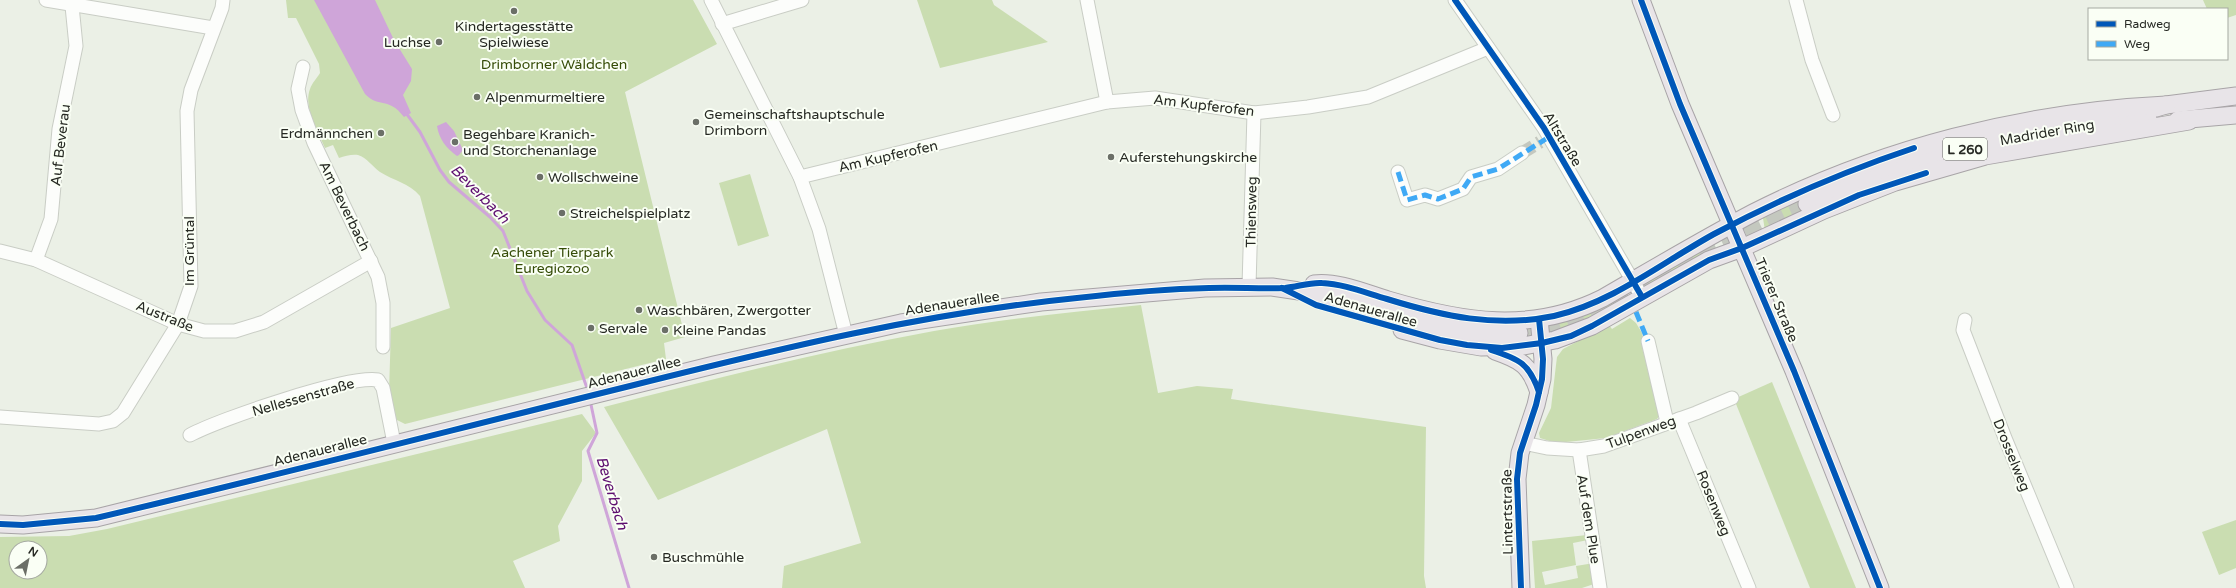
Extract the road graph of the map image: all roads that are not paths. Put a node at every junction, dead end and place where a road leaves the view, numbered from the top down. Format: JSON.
{"nodes":[{"id":1,"x":46,"y":0,"type":"edge"},
{"id":2,"x":223,"y":0,"type":"edge"},
{"id":3,"x":711,"y":0,"type":"edge"},
{"id":4,"x":802,"y":0,"type":"edge"},
{"id":5,"x":1087,"y":0,"type":"edge"},
{"id":6,"x":1455,"y":0,"type":"edge"},
{"id":7,"x":1642,"y":0,"type":"edge"},
{"id":8,"x":1796,"y":0,"type":"edge"},
{"id":9,"x":72,"y":6,"type":"junction"},
{"id":10,"x":722,"y":24,"type":"junction"},
{"id":11,"x":213,"y":28,"type":"junction"},
{"id":12,"x":1488,"y":48,"type":"junction"},
{"id":13,"x":303,"y":67,"type":"dead end"},
{"id":14,"x":2236,"y":96,"type":"edge"},
{"id":15,"x":1107,"y":102,"type":"junction"},
{"id":16,"x":2166,"y":105,"type":"junction"},
{"id":17,"x":1254,"y":113,"type":"junction"},
{"id":18,"x":1833,"y":115,"type":"dead end"},
{"id":19,"x":2236,"y":115,"type":"edge"},
{"id":20,"x":2129,"y":118,"type":"junction"},
{"id":21,"x":2189,"y":121,"type":"junction"},
{"id":22,"x":1522,"y":153,"type":"tunnel mouth"},
{"id":23,"x":1398,"y":172,"type":"dead end"},
{"id":24,"x":800,"y":177,"type":"junction"},
{"id":25,"x":1806,"y":204,"type":"tunnel mouth"},
{"id":26,"x":1732,"y":225,"type":"junction"},
{"id":27,"x":1742,"y":248,"type":"junction"},
{"id":28,"x":0,"y":251,"type":"edge"},
{"id":29,"x":36,"y":260,"type":"junction"},
{"id":30,"x":371,"y":261,"type":"junction"},
{"id":31,"x":1632,"y":282,"type":"junction"},
{"id":32,"x":1249,"y":286,"type":"junction"},
{"id":33,"x":1282,"y":288,"type":"junction"},
{"id":34,"x":1642,"y":297,"type":"junction"},
{"id":35,"x":1538,"y":318,"type":"junction"},
{"id":36,"x":1965,"y":320,"type":"dead end"},
{"id":37,"x":178,"y":324,"type":"junction"},
{"id":38,"x":1519,"y":333,"type":"tunnel mouth"},
{"id":39,"x":846,"y":335,"type":"junction"},
{"id":40,"x":1648,"y":341,"type":"dead end"},
{"id":41,"x":1542,"y":343,"type":"junction"},
{"id":42,"x":383,"y":347,"type":"dead end"},
{"id":43,"x":1481,"y":347,"type":"junction"},
{"id":44,"x":1539,"y":392,"type":"junction"},
{"id":45,"x":1732,"y":398,"type":"dead end"},
{"id":46,"x":0,"y":416,"type":"edge"},
{"id":47,"x":1673,"y":421,"type":"junction"},
{"id":48,"x":190,"y":434,"type":"dead end"},
{"id":49,"x":1524,"y":442,"type":"junction"},
{"id":50,"x":394,"y":443,"type":"junction"},
{"id":51,"x":1579,"y":450,"type":"junction"},
{"id":52,"x":0,"y":524,"type":"edge"},
{"id":53,"x":1521,"y":588,"type":"edge"},
{"id":54,"x":1600,"y":588,"type":"edge"},
{"id":55,"x":1749,"y":588,"type":"edge"},
{"id":56,"x":1880,"y":588,"type":"edge"},
{"id":57,"x":2067,"y":588,"type":"edge"}],
"edges":[{"from":1,"to":9,"type":"street"},
{"from":2,"to":11,"type":"street","name":"Im Grüntal"},
{"from":3,"to":10,"type":"street"},
{"from":4,"to":10,"type":"street"},
{"from":5,"to":15,"type":"street"},
{"from":6,"to":12,"type":"street","name":"Altstraße"},
{"from":7,"to":26,"type":"main road","name":"Trierer Straße"},
{"from":8,"to":18,"type":"street"},
{"from":9,"to":11,"type":"street"},
{"from":9,"to":29,"type":"street","name":"Auf Beverau"},
{"from":10,"to":24,"type":"street"},
{"from":11,"to":37,"type":"street","name":"Im Grüntal"},
{"from":12,"to":17,"type":"street","name":"Am Kupferofen"},
{"from":12,"to":31,"type":"street","name":"Altstraße"},
{"from":13,"to":30,"type":"street","name":"Am Beverbach"},
{"from":14,"to":16,"type":"main road","name":"Madrider Ring","number":"L 260"},
{"from":15,"to":17,"type":"street","name":"Am Kupferofen"},
{"from":15,"to":24,"type":"street","name":"Am Kupferofen"},
{"from":16,"to":20,"type":"main road","name":"Madrider Ring","number":"L 260"},
{"from":16,"to":26,"type":"main road"},
{"from":17,"to":32,"type":"street","name":"Thiensweg"},
{"from":19,"to":21,"type":"main road","name":"Madrider Ring","number":"L 260"},
{"from":20,"to":21,"type":"main road","name":"Madrider Ring","number":"L 260"},
{"from":20,"to":25,"type":"main road","name":"Madrider Ring","number":"L 260"},
{"from":21,"to":27,"type":"main road"},
{"from":22,"to":23,"type":"street"},
{"from":24,"to":39,"type":"street"},
{"from":26,"to":27,"type":"main road","name":"Trierer Straße"},
{"from":26,"to":31,"type":"main road"},
{"from":27,"to":34,"type":"main road"},
{"from":27,"to":56,"type":"main road","name":"Trierer Straße"},
{"from":28,"to":29,"type":"street","name":"Austraße"},
{"from":29,"to":37,"type":"street","name":"Austraße"},
{"from":30,"to":37,"type":"street","name":"Austraße"},
{"from":30,"to":42,"type":"street","name":"Am Beverbach"},
{"from":31,"to":34,"type":"street","name":"Altstraße"},
{"from":31,"to":35,"type":"main road"},
{"from":32,"to":33,"type":"main road","name":"Adenauerallee"},
{"from":32,"to":39,"type":"main road","name":"Adenauerallee"},
{"from":33,"to":35,"type":"main road"},
{"from":33,"to":38,"type":"main road","name":"Adenauerallee"},
{"from":33,"to":43,"type":"main road"},
{"from":34,"to":41,"type":"main road"},
{"from":35,"to":41,"type":"main road","name":"Lintertstraße"},
{"from":36,"to":57,"type":"street","name":"Drosselweg"},
{"from":37,"to":46,"type":"street","name":"Im Grüntal"},
{"from":39,"to":50,"type":"main road","name":"Adenauerallee"},
{"from":40,"to":47,"type":"street","name":"Rosenweg"},
{"from":41,"to":43,"type":"main road"},
{"from":41,"to":44,"type":"main road","name":"Lintertstraße"},
{"from":43,"to":44,"type":"main road"},
{"from":44,"to":49,"type":"main road","name":"Lintertstraße"},
{"from":45,"to":47,"type":"street","name":"Tulpenweg"},
{"from":47,"to":51,"type":"street","name":"Tulpenweg"},
{"from":47,"to":55,"type":"street","name":"Rosenweg"},
{"from":48,"to":50,"type":"street","name":"Nellessenstraße"},
{"from":49,"to":51,"type":"street","name":"Tulpenweg"},
{"from":49,"to":53,"type":"main road","name":"Lintertstraße"},
{"from":50,"to":52,"type":"main road","name":"Adenauerallee"},
{"from":51,"to":54,"type":"street","name":"Auf dem Plue"}]}
